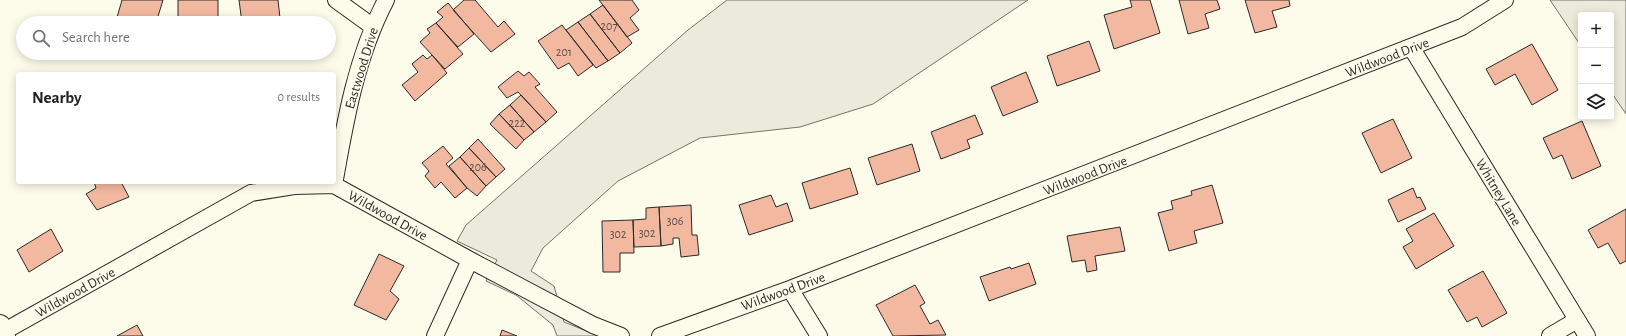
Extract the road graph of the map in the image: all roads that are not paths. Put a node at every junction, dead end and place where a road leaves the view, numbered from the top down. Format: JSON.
{"nodes":[{"id":1,"x":336,"y":0,"type":"edge"},
{"id":2,"x":386,"y":0,"type":"edge"},
{"id":3,"x":1505,"y":0,"type":"edge"},
{"id":4,"x":372,"y":26,"type":"junction"},
{"id":5,"x":1411,"y":47,"type":"junction"},
{"id":6,"x":336,"y":172,"type":"edge"},
{"id":7,"x":334,"y":185,"type":"joint"},
{"id":8,"x":470,"y":260,"type":"junction"},
{"id":9,"x":790,"y":289,"type":"junction"},
{"id":10,"x":1577,"y":320,"type":"junction"},
{"id":11,"x":3,"y":331,"type":"edge"},
{"id":12,"x":435,"y":336,"type":"edge"},
{"id":13,"x":621,"y":336,"type":"edge"},
{"id":14,"x":660,"y":336,"type":"edge"},
{"id":15,"x":819,"y":336,"type":"edge"},
{"id":16,"x":1550,"y":336,"type":"edge"},
{"id":17,"x":1587,"y":336,"type":"edge"}],
"edges":[{"from":1,"to":4,"type":"street"},
{"from":2,"to":4,"type":"street","name":"Eastwood Drive"},
{"from":3,"to":5,"type":"street","name":"Wildwood Drive"},
{"from":4,"to":6,"type":"street","name":"Eastwood Drive"},
{"from":5,"to":9,"type":"street","name":"Wildwood Drive"},
{"from":5,"to":10,"type":"street","name":"Whitney Lane"},
{"from":7,"to":8,"type":"street","name":"Wildwood Drive"},
{"from":7,"to":11,"type":"street","name":"Wildwood Drive"},
{"from":8,"to":12,"type":"street"},
{"from":8,"to":13,"type":"street","name":"Wildwood Drive"},
{"from":9,"to":14,"type":"street","name":"Wildwood Drive"},
{"from":9,"to":15,"type":"street"},
{"from":10,"to":16,"type":"street"},
{"from":10,"to":17,"type":"street","name":"Whitney Lane"}]}
